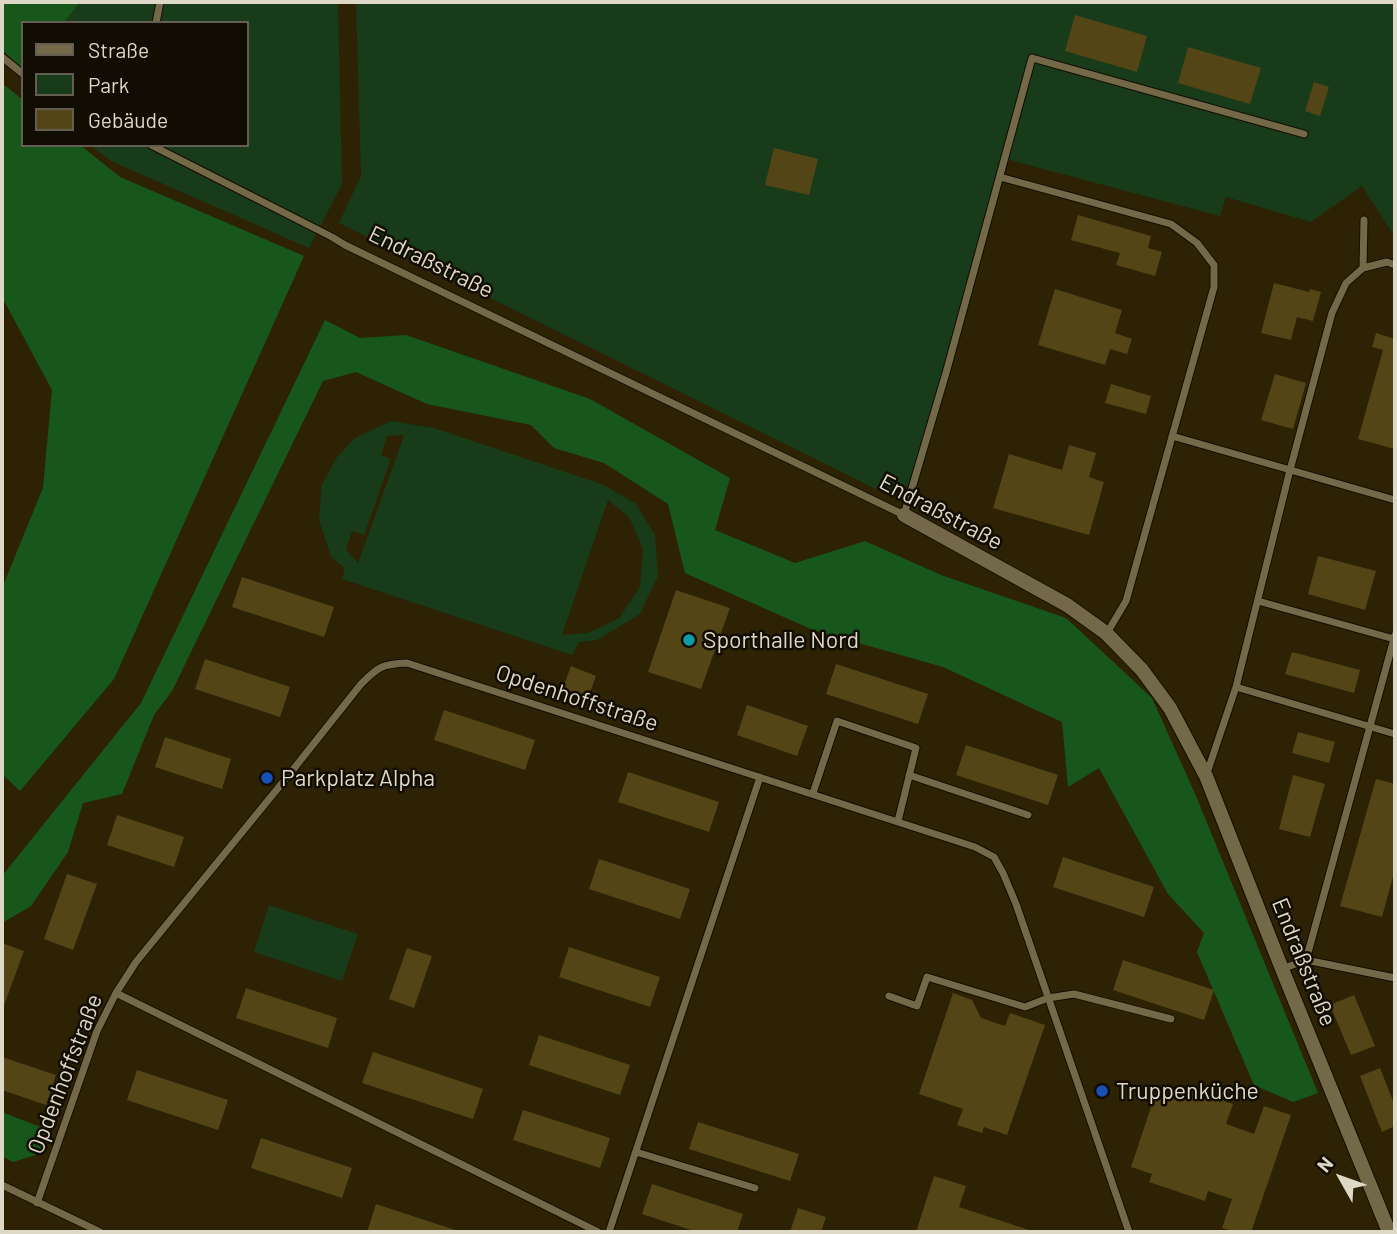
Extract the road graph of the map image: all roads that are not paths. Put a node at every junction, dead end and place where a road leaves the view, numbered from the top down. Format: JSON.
{"nodes":[{"id":1,"x":160,"y":2,"type":"edge"},
{"id":2,"x":156,"y":21,"type":"edge"},
{"id":3,"x":2,"y":57,"type":"edge"},
{"id":4,"x":21,"y":72,"type":"edge"},
{"id":5,"x":1304,"y":134,"type":"dead end"},
{"id":6,"x":155,"y":147,"type":"edge"},
{"id":7,"x":1000,"y":177,"type":"junction"},
{"id":8,"x":1364,"y":220,"type":"dead end"},
{"id":9,"x":1395,"y":265,"type":"edge"},
{"id":10,"x":1363,"y":268,"type":"junction"},
{"id":11,"x":1172,"y":436,"type":"junction"},
{"id":12,"x":1290,"y":470,"type":"junction"},
{"id":13,"x":1395,"y":500,"type":"edge"},
{"id":14,"x":904,"y":515,"type":"junction"},
{"id":15,"x":1258,"y":601,"type":"junction"},
{"id":16,"x":1106,"y":634,"type":"junction"},
{"id":17,"x":1395,"y":637,"type":"edge"},
{"id":18,"x":1236,"y":687,"type":"junction"},
{"id":19,"x":1370,"y":727,"type":"junction"},
{"id":20,"x":1395,"y":734,"type":"edge"},
{"id":21,"x":909,"y":775,"type":"junction"},
{"id":22,"x":1206,"y":776,"type":"junction"},
{"id":23,"x":760,"y":777,"type":"junction"},
{"id":24,"x":813,"y":793,"type":"junction"},
{"id":25,"x":1028,"y":815,"type":"dead end"},
{"id":26,"x":898,"y":821,"type":"junction"},
{"id":27,"x":1306,"y":960,"type":"junction"},
{"id":28,"x":1282,"y":969,"type":"junction"},
{"id":29,"x":1395,"y":975,"type":"edge"},
{"id":30,"x":116,"y":993,"type":"junction"},
{"id":31,"x":889,"y":996,"type":"dead end"},
{"id":32,"x":1048,"y":998,"type":"junction"},
{"id":33,"x":1171,"y":1019,"type":"dead end"},
{"id":34,"x":636,"y":1152,"type":"junction"},
{"id":35,"x":2,"y":1185,"type":"edge"},
{"id":36,"x":755,"y":1188,"type":"dead end"},
{"id":37,"x":37,"y":1203,"type":"junction"},
{"id":38,"x":1395,"y":1230,"type":"edge"},
{"id":39,"x":100,"y":1232,"type":"edge"},
{"id":40,"x":598,"y":1232,"type":"edge"},
{"id":41,"x":609,"y":1232,"type":"edge"},
{"id":42,"x":1129,"y":1232,"type":"edge"},
{"id":43,"x":1389,"y":1232,"type":"edge"}],
"edges":[{"from":1,"to":2,"type":"lane"},
{"from":3,"to":4,"type":"lane"},
{"from":5,"to":7,"type":"lane"},
{"from":6,"to":14,"type":"lane","name":"Endraßstraße"},
{"from":7,"to":11,"type":"lane"},
{"from":7,"to":14,"type":"lane"},
{"from":8,"to":10,"type":"lane"},
{"from":9,"to":10,"type":"lane"},
{"from":10,"to":12,"type":"lane"},
{"from":11,"to":12,"type":"lane"},
{"from":11,"to":16,"type":"lane"},
{"from":12,"to":13,"type":"lane"},
{"from":12,"to":15,"type":"lane"},
{"from":14,"to":16,"type":"street","name":"Endraßstraße"},
{"from":15,"to":17,"type":"lane"},
{"from":15,"to":18,"type":"lane"},
{"from":16,"to":22,"type":"street","name":"Endraßstraße"},
{"from":17,"to":19,"type":"lane"},
{"from":18,"to":19,"type":"lane"},
{"from":18,"to":22,"type":"lane"},
{"from":19,"to":20,"type":"lane"},
{"from":19,"to":27,"type":"lane"},
{"from":21,"to":24,"type":"lane"},
{"from":21,"to":25,"type":"lane"},
{"from":21,"to":26,"type":"lane"},
{"from":22,"to":28,"type":"street","name":"Endraßstraße"},
{"from":23,"to":24,"type":"lane","name":"Opdenhoffstraße"},
{"from":23,"to":30,"type":"lane","name":"Opdenhoffstraße"},
{"from":23,"to":34,"type":"lane"},
{"from":24,"to":26,"type":"lane","name":"Opdenhoffstraße"},
{"from":26,"to":32,"type":"lane","name":"Opdenhoffstraße"},
{"from":27,"to":28,"type":"lane"},
{"from":27,"to":29,"type":"lane"},
{"from":28,"to":43,"type":"street","name":"Endraßstraße"},
{"from":30,"to":37,"type":"lane","name":"Opdenhoffstraße"},
{"from":30,"to":40,"type":"lane"},
{"from":31,"to":32,"type":"lane"},
{"from":32,"to":33,"type":"lane"},
{"from":32,"to":42,"type":"lane","name":"Opdenhoffstraße"},
{"from":34,"to":36,"type":"lane"},
{"from":34,"to":41,"type":"lane"},
{"from":35,"to":37,"type":"lane"},
{"from":37,"to":39,"type":"lane"},
{"from":38,"to":43,"type":"street"}]}
